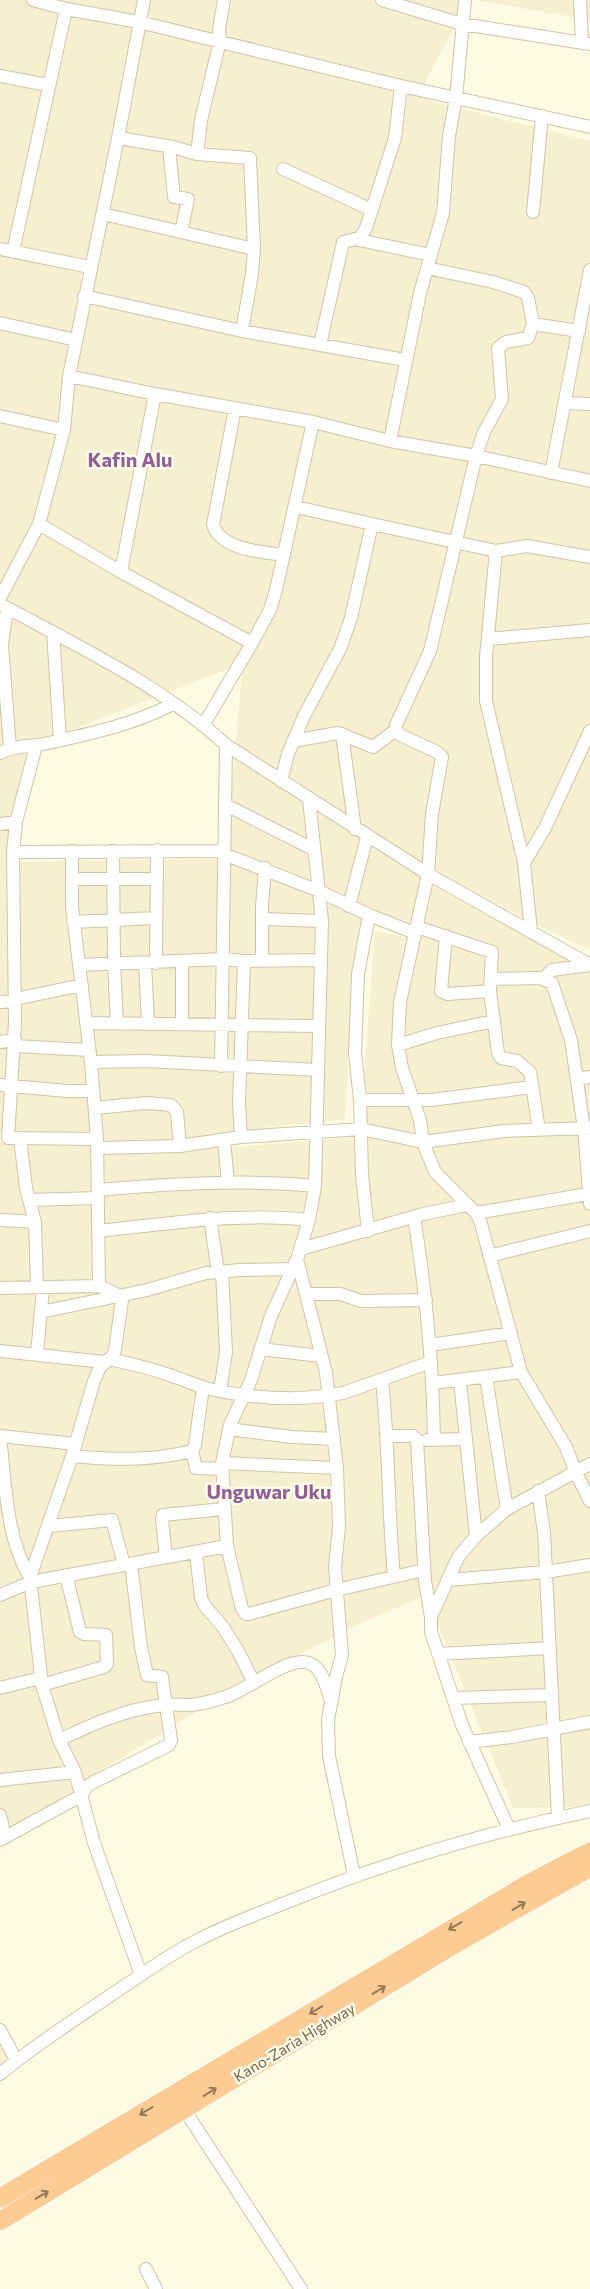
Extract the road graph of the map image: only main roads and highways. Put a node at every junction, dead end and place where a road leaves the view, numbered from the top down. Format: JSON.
{"nodes":[{"id":1,"x":590,"y":1852,"type":"edge"},
{"id":2,"x":590,"y":1867,"type":"edge"},
{"id":3,"x":0,"y":2198,"type":"edge"},
{"id":4,"x":0,"y":2221,"type":"edge"}],
"edges":[{"from":1,"to":3,"type":"highway","name":"Kano-Zaria Highway","one_way":true},
{"from":4,"to":2,"type":"highway","name":"Kano-Zaria Highway","one_way":true}]}
